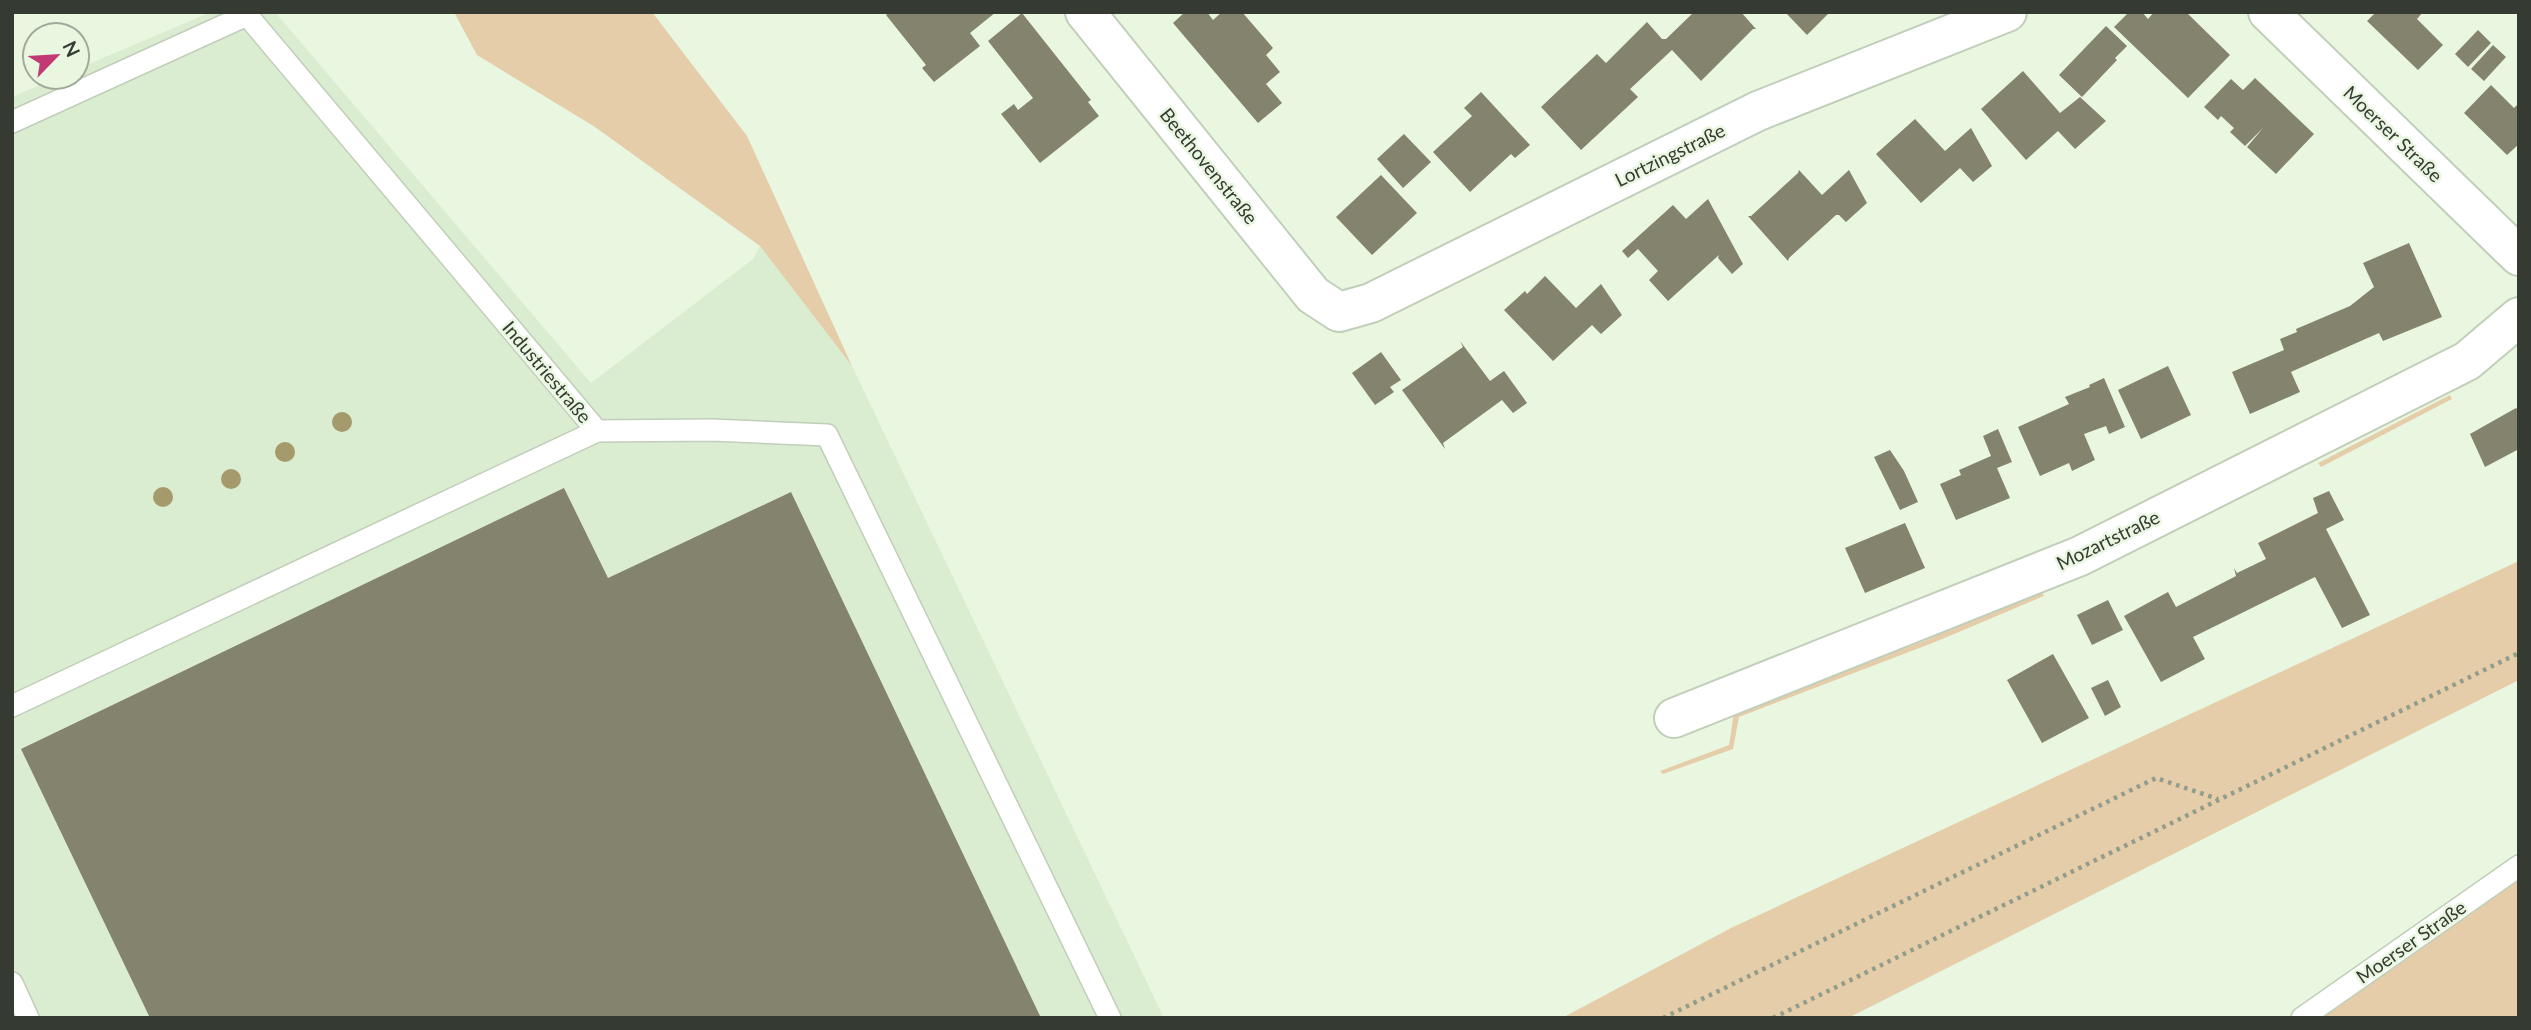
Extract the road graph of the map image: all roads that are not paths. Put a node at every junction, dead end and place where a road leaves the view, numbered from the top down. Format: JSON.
{"nodes":[{"id":1,"x":1085,"y":12,"type":"edge"},
{"id":2,"x":2007,"y":12,"type":"edge"},
{"id":3,"x":2268,"y":12,"type":"edge"},
{"id":4,"x":12,"y":121,"type":"edge"},
{"id":5,"x":2519,"y":257,"type":"edge"},
{"id":6,"x":1339,"y":312,"type":"joint"},
{"id":7,"x":2519,"y":317,"type":"edge"},
{"id":8,"x":597,"y":431,"type":"junction"},
{"id":9,"x":12,"y":706,"type":"edge"},
{"id":10,"x":1674,"y":718,"type":"dead end"},
{"id":11,"x":2519,"y":866,"type":"edge"},
{"id":12,"x":12,"y":984,"type":"edge"},
{"id":13,"x":28,"y":1018,"type":"edge"},
{"id":14,"x":1110,"y":1018,"type":"edge"},
{"id":15,"x":2302,"y":1018,"type":"edge"}],
"edges":[{"from":1,"to":6,"type":"street","name":"Beethovenstraße"},
{"from":2,"to":6,"type":"street","name":"Lortzingstraße"},
{"from":3,"to":5,"type":"street","name":"Moerser Straße"},
{"from":4,"to":8,"type":"lane","name":"Industriestraße"},
{"from":7,"to":10,"type":"street","name":"Mozartstraße"},
{"from":8,"to":9,"type":"lane","name":"Industriestraße"},
{"from":8,"to":14,"type":"lane"},
{"from":11,"to":15,"type":"lane","name":"Moerser Straße"},
{"from":12,"to":13,"type":"lane"}]}
